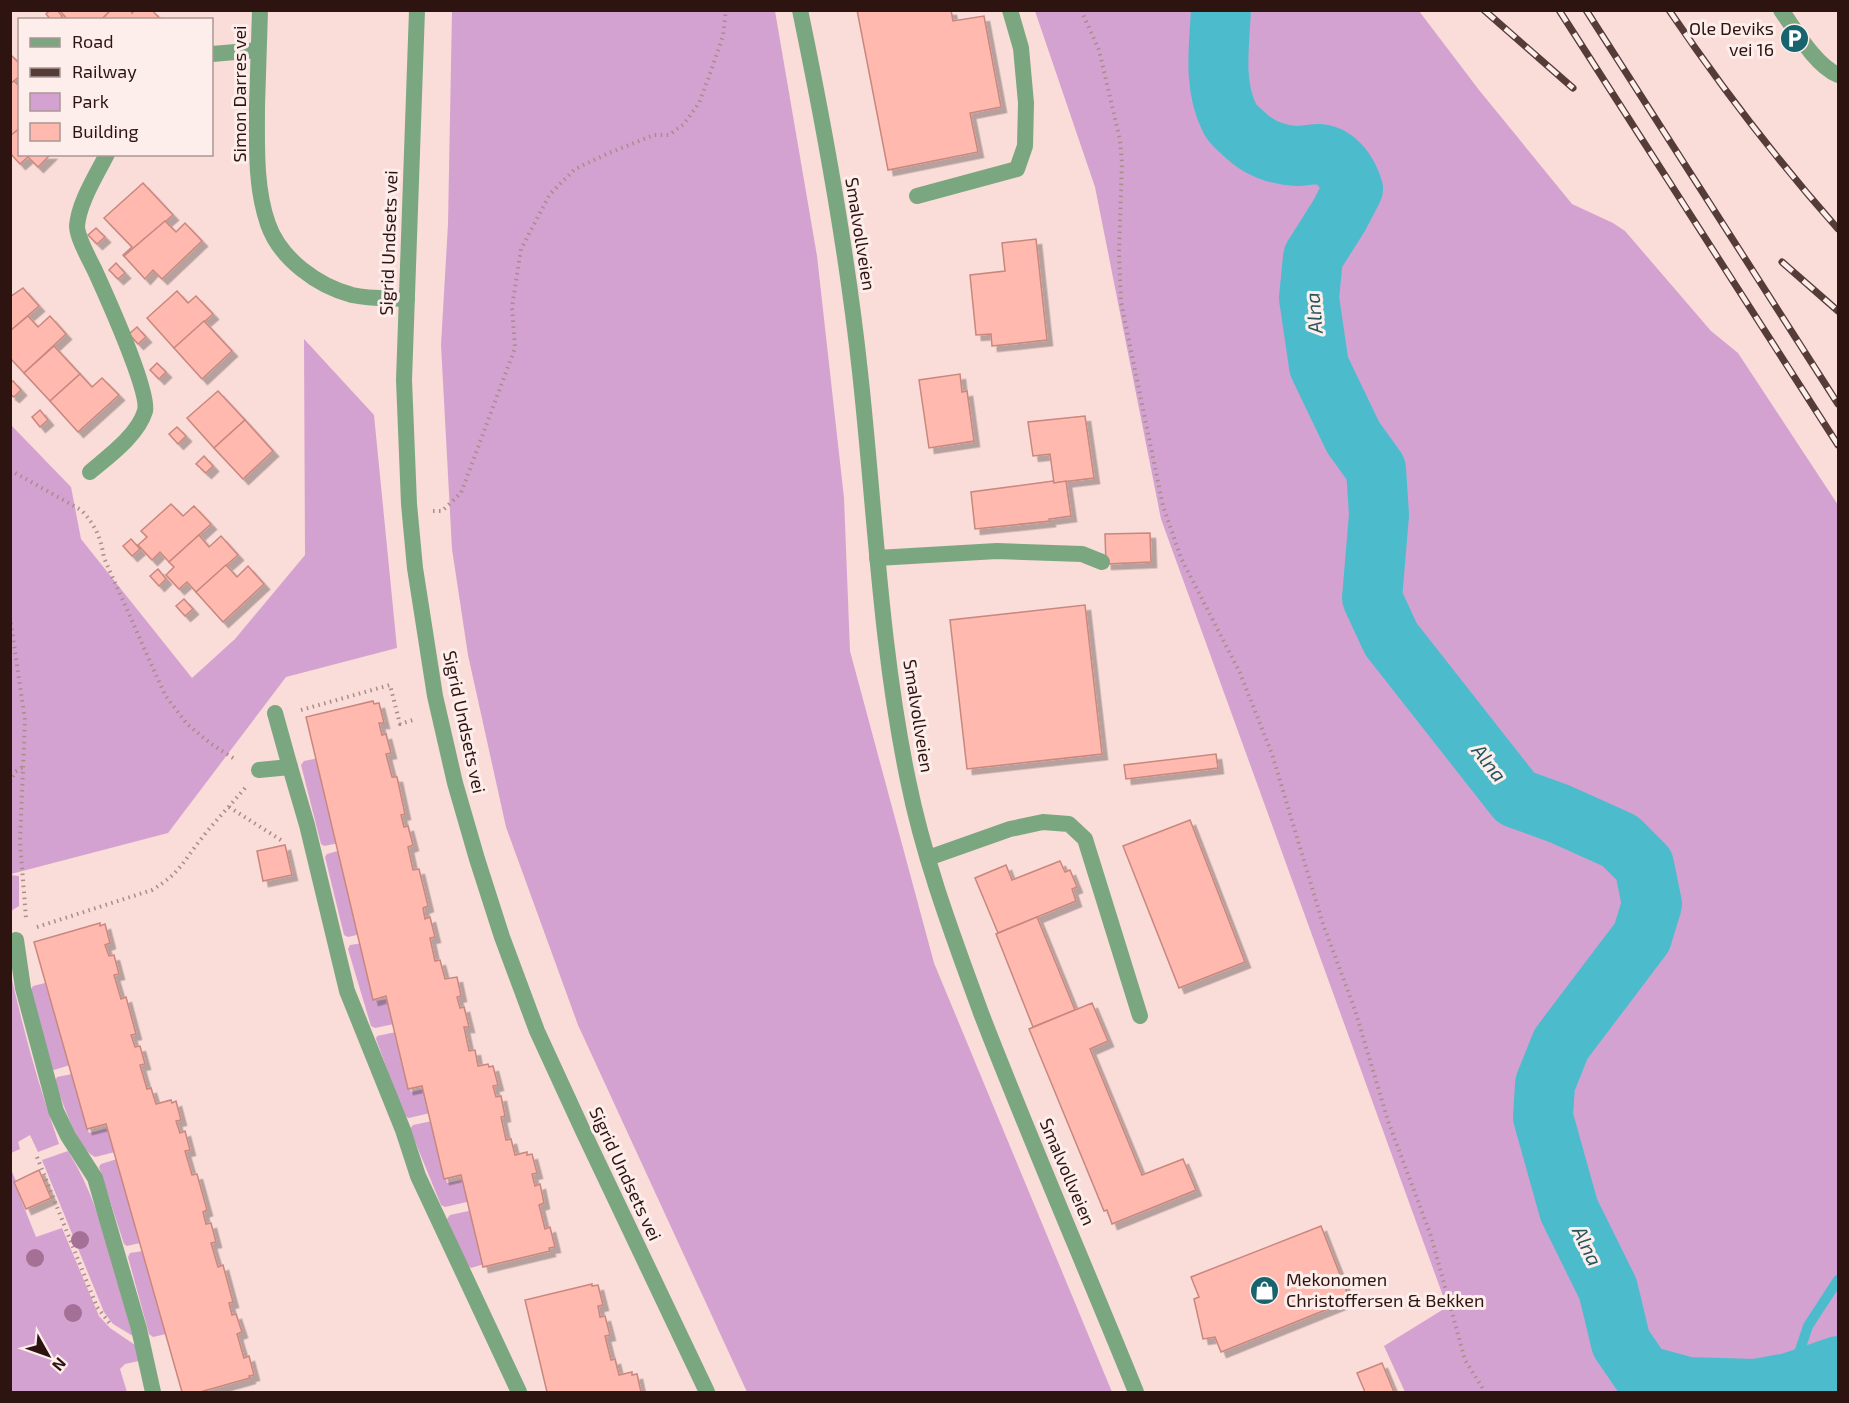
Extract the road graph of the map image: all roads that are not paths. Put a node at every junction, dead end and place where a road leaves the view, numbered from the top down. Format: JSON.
{"nodes":[{"id":1,"x":260,"y":10,"type":"edge"},
{"id":2,"x":417,"y":10,"type":"edge"},
{"id":3,"x":800,"y":10,"type":"edge"},
{"id":4,"x":1010,"y":10,"type":"edge"},
{"id":5,"x":1781,"y":10,"type":"edge"},
{"id":6,"x":258,"y":50,"type":"junction"},
{"id":7,"x":213,"y":54,"type":"edge"},
{"id":8,"x":1839,"y":75,"type":"edge"},
{"id":9,"x":105,"y":156,"type":"edge"},
{"id":10,"x":917,"y":196,"type":"dead end"},
{"id":11,"x":407,"y":299,"type":"junction"},
{"id":12,"x":90,"y":471,"type":"dead end"},
{"id":13,"x":877,"y":558,"type":"junction"},
{"id":14,"x":1102,"y":562,"type":"dead end"},
{"id":15,"x":275,"y":712,"type":"dead end"},
{"id":16,"x":290,"y":767,"type":"junction"},
{"id":17,"x":259,"y":770,"type":"road end"},
{"id":18,"x":928,"y":858,"type":"junction"},
{"id":19,"x":22,"y":935,"type":"road end"},
{"id":20,"x":1140,"y":1016,"type":"dead end"},
{"id":21,"x":153,"y":1392,"type":"edge"},
{"id":22,"x":519,"y":1392,"type":"edge"},
{"id":23,"x":707,"y":1392,"type":"edge"},
{"id":24,"x":1136,"y":1392,"type":"edge"}],
"edges":[{"from":1,"to":6,"type":"street","name":"Simon Darres vei"},
{"from":2,"to":11,"type":"street","name":"Sigrid Undsets vei"},
{"from":3,"to":13,"type":"street","name":"Smalvollveien"},
{"from":4,"to":10,"type":"street"},
{"from":5,"to":8,"type":"street"},
{"from":6,"to":7,"type":"street"},
{"from":6,"to":11,"type":"street","name":"Simon Darres vei"},
{"from":9,"to":12,"type":"street"},
{"from":11,"to":23,"type":"street","name":"Sigrid Undsets vei"},
{"from":13,"to":14,"type":"street"},
{"from":13,"to":18,"type":"street","name":"Smalvollveien"},
{"from":15,"to":16,"type":"street"},
{"from":16,"to":17,"type":"street"},
{"from":16,"to":22,"type":"street"},
{"from":18,"to":20,"type":"street"},
{"from":18,"to":24,"type":"street","name":"Smalvollveien"},
{"from":19,"to":21,"type":"street"}]}
